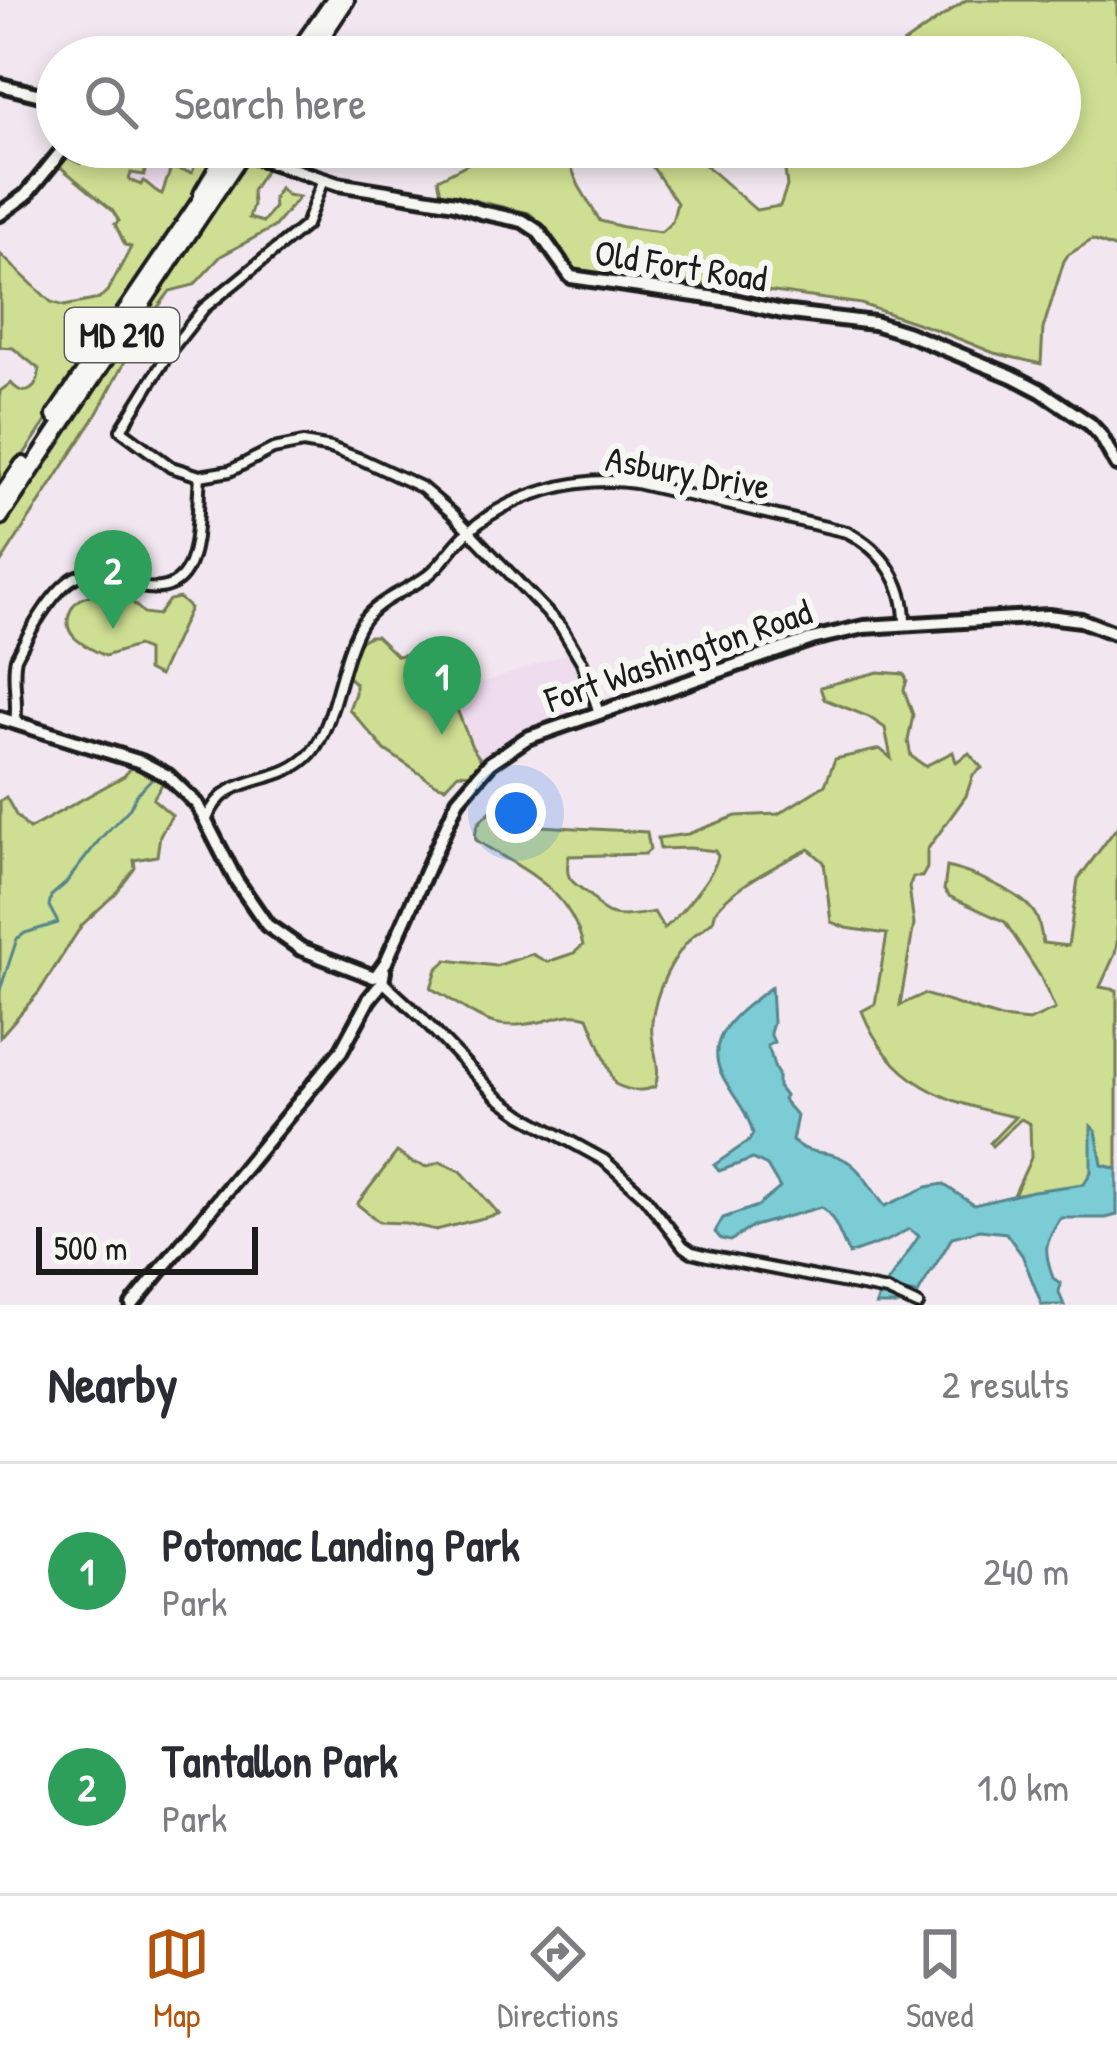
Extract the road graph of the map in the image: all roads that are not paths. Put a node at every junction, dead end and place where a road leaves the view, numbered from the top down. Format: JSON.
{"nodes":[{"id":1,"x":334,"y":0,"type":"edge"},
{"id":2,"x":346,"y":0,"type":"edge"},
{"id":3,"x":309,"y":36,"type":"edge"},
{"id":4,"x":322,"y":36,"type":"edge"},
{"id":5,"x":0,"y":85,"type":"edge"},
{"id":6,"x":36,"y":94,"type":"edge"},
{"id":7,"x":48,"y":168,"type":"edge"},
{"id":8,"x":217,"y":168,"type":"edge"},
{"id":9,"x":221,"y":168,"type":"edge"},
{"id":10,"x":290,"y":168,"type":"edge"},
{"id":11,"x":323,"y":180,"type":"junction"},
{"id":12,"x":0,"y":214,"type":"edge"},
{"id":13,"x":1117,"y":465,"type":"edge"},
{"id":14,"x":200,"y":476,"type":"junction"},
{"id":15,"x":0,"y":499,"type":"edge"},
{"id":16,"x":0,"y":517,"type":"edge"},
{"id":17,"x":469,"y":531,"type":"junction"},
{"id":18,"x":905,"y":623,"type":"junction"},
{"id":19,"x":1117,"y":634,"type":"edge"},
{"id":20,"x":599,"y":713,"type":"junction"},
{"id":21,"x":0,"y":718,"type":"edge"},
{"id":22,"x":15,"y":723,"type":"junction"},
{"id":23,"x":206,"y":821,"type":"junction"},
{"id":24,"x":378,"y":982,"type":"junction"},
{"id":25,"x":914,"y":1302,"type":"edge"},
{"id":26,"x":132,"y":1305,"type":"edge"}],
"edges":[{"from":1,"to":3,"type":"highway"},
{"from":2,"to":4,"type":"highway"},
{"from":5,"to":6,"type":"main road"},
{"from":7,"to":12,"type":"main road"},
{"from":8,"to":15,"type":"highway","number":"MD 210"},
{"from":9,"to":16,"type":"highway","number":"MD 210"},
{"from":10,"to":11,"type":"main road","name":"Old Fort Road"},
{"from":11,"to":13,"type":"main road","name":"Old Fort Road"},
{"from":11,"to":14,"type":"street"},
{"from":14,"to":17,"type":"street"},
{"from":14,"to":22,"type":"street"},
{"from":17,"to":18,"type":"street","name":"Asbury Drive"},
{"from":17,"to":20,"type":"street"},
{"from":17,"to":23,"type":"street","name":"Asbury Drive"},
{"from":18,"to":19,"type":"main road","name":"Fort Washington Road"},
{"from":18,"to":20,"type":"main road","name":"Fort Washington Road"},
{"from":20,"to":24,"type":"main road","name":"Fort Washington Road"},
{"from":21,"to":22,"type":"main road"},
{"from":22,"to":23,"type":"main road"},
{"from":23,"to":24,"type":"main road"},
{"from":24,"to":25,"type":"street"},
{"from":24,"to":26,"type":"main road","name":"Fort Washington Road"}]}
